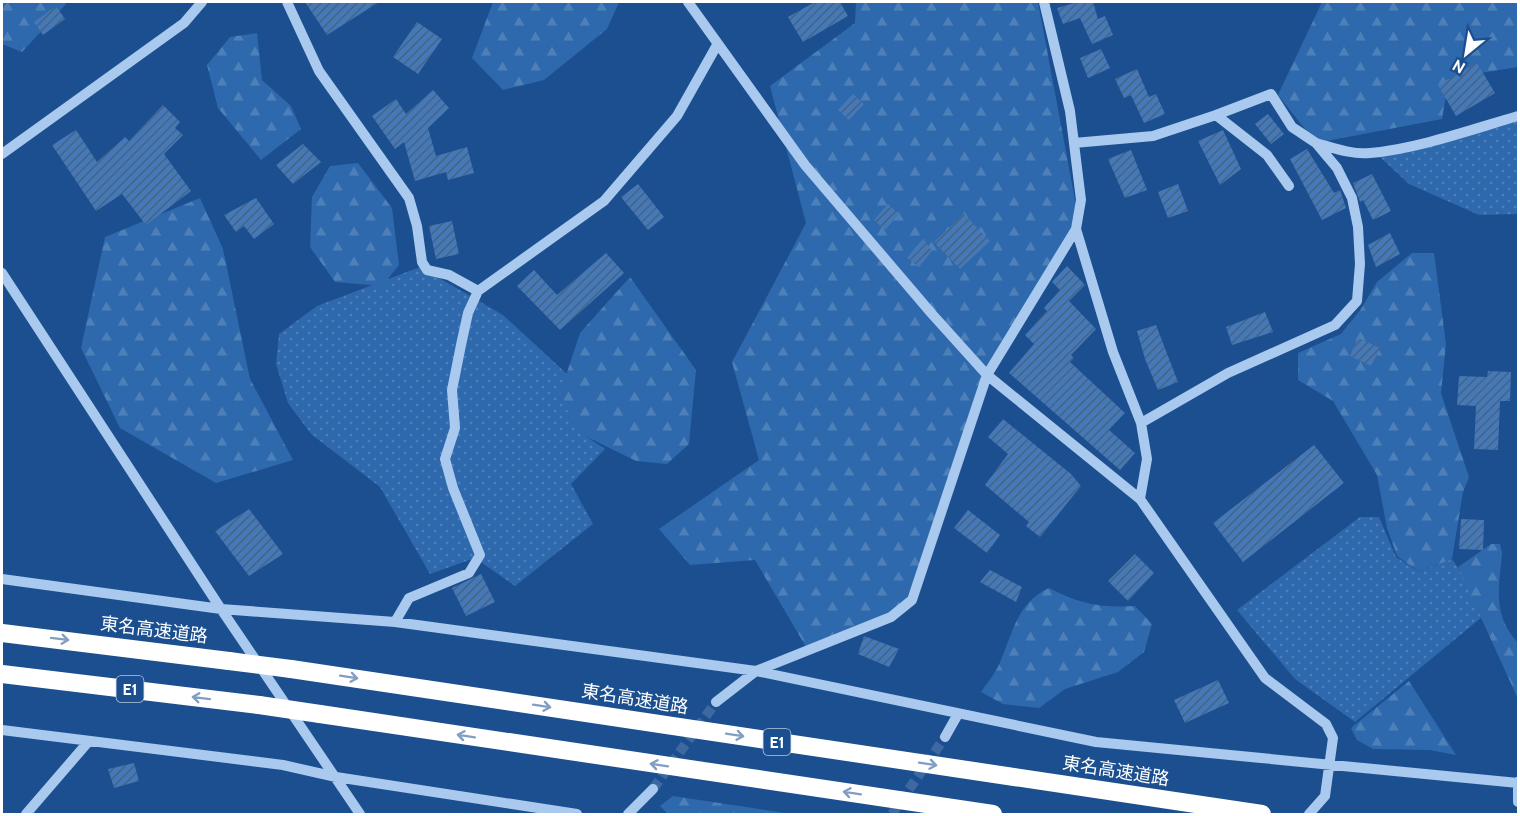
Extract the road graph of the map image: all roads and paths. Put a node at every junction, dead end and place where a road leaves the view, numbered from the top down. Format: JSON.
{"nodes":[{"id":1,"x":202,"y":2,"type":"edge"},
{"id":2,"x":287,"y":2,"type":"edge"},
{"id":3,"x":688,"y":2,"type":"edge"},
{"id":4,"x":1044,"y":2,"type":"edge"},
{"id":5,"x":717,"y":45,"type":"junction"},
{"id":6,"x":1215,"y":116,"type":"junction"},
{"id":7,"x":1518,"y":116,"type":"edge"},
{"id":8,"x":1074,"y":143,"type":"junction"},
{"id":9,"x":1316,"y":143,"type":"junction"},
{"id":10,"x":2,"y":154,"type":"edge"},
{"id":11,"x":1289,"y":186,"type":"dead end"},
{"id":12,"x":1076,"y":229,"type":"junction"},
{"id":13,"x":2,"y":273,"type":"edge"},
{"id":14,"x":478,"y":291,"type":"junction"},
{"id":15,"x":987,"y":375,"type":"junction"},
{"id":16,"x":1141,"y":423,"type":"junction"},
{"id":17,"x":1140,"y":499,"type":"junction"},
{"id":18,"x":2,"y":579,"type":"edge"},
{"id":19,"x":221,"y":609,"type":"junction"},
{"id":20,"x":395,"y":622,"type":"junction"},
{"id":21,"x":2,"y":633,"type":"edge"},
{"id":22,"x":756,"y":671,"type":"junction"},
{"id":23,"x":2,"y":674,"type":"edge"},
{"id":24,"x":716,"y":702,"type":"tunnel mouth"},
{"id":25,"x":958,"y":714,"type":"junction"},
{"id":26,"x":2,"y":730,"type":"edge"},
{"id":27,"x":945,"y":737,"type":"tunnel mouth"},
{"id":28,"x":89,"y":741,"type":"junction"},
{"id":29,"x":1330,"y":765,"type":"junction"},
{"id":30,"x":336,"y":777,"type":"junction"},
{"id":31,"x":1518,"y":783,"type":"edge"},
{"id":32,"x":653,"y":789,"type":"tunnel mouth"},
{"id":33,"x":1518,"y":802,"type":"edge"},
{"id":34,"x":26,"y":814,"type":"edge"},
{"id":35,"x":360,"y":814,"type":"edge"},
{"id":36,"x":577,"y":814,"type":"edge"},
{"id":37,"x":628,"y":814,"type":"edge"},
{"id":38,"x":993,"y":814,"type":"edge"},
{"id":39,"x":1262,"y":814,"type":"edge"},
{"id":40,"x":1309,"y":814,"type":"edge"}],
"edges":[{"from":1,"to":10,"type":"street"},
{"from":2,"to":14,"type":"street"},
{"from":3,"to":5,"type":"street"},
{"from":4,"to":8,"type":"street"},
{"from":5,"to":14,"type":"street"},
{"from":5,"to":15,"type":"street"},
{"from":6,"to":8,"type":"street"},
{"from":6,"to":9,"type":"street"},
{"from":6,"to":11,"type":"street"},
{"from":7,"to":9,"type":"street"},
{"from":8,"to":12,"type":"street"},
{"from":9,"to":16,"type":"street"},
{"from":12,"to":15,"type":"street"},
{"from":12,"to":16,"type":"street"},
{"from":13,"to":19,"type":"street"},
{"from":14,"to":20,"type":"street"},
{"from":15,"to":17,"type":"street"},
{"from":15,"to":22,"type":"street"},
{"from":16,"to":17,"type":"street"},
{"from":17,"to":29,"type":"street"},
{"from":18,"to":19,"type":"street"},
{"from":19,"to":20,"type":"street"},
{"from":19,"to":30,"type":"street"},
{"from":20,"to":22,"type":"street"},
{"from":21,"to":39,"type":"highway","name":"東名高速道路","number":"E1","one_way":true,"bridge":true},
{"from":22,"to":24,"type":"street"},
{"from":22,"to":25,"type":"street"},
{"from":38,"to":23,"type":"highway","number":"E1","one_way":true,"bridge":true},
{"from":25,"to":27,"type":"street"},
{"from":25,"to":29,"type":"street"},
{"from":26,"to":28,"type":"street"},
{"from":28,"to":30,"type":"street"},
{"from":28,"to":34,"type":"street"},
{"from":29,"to":31,"type":"street"},
{"from":29,"to":40,"type":"street"},
{"from":30,"to":35,"type":"street"},
{"from":30,"to":36,"type":"street"},
{"from":31,"to":33,"type":"street"},
{"from":32,"to":37,"type":"street"}]}
